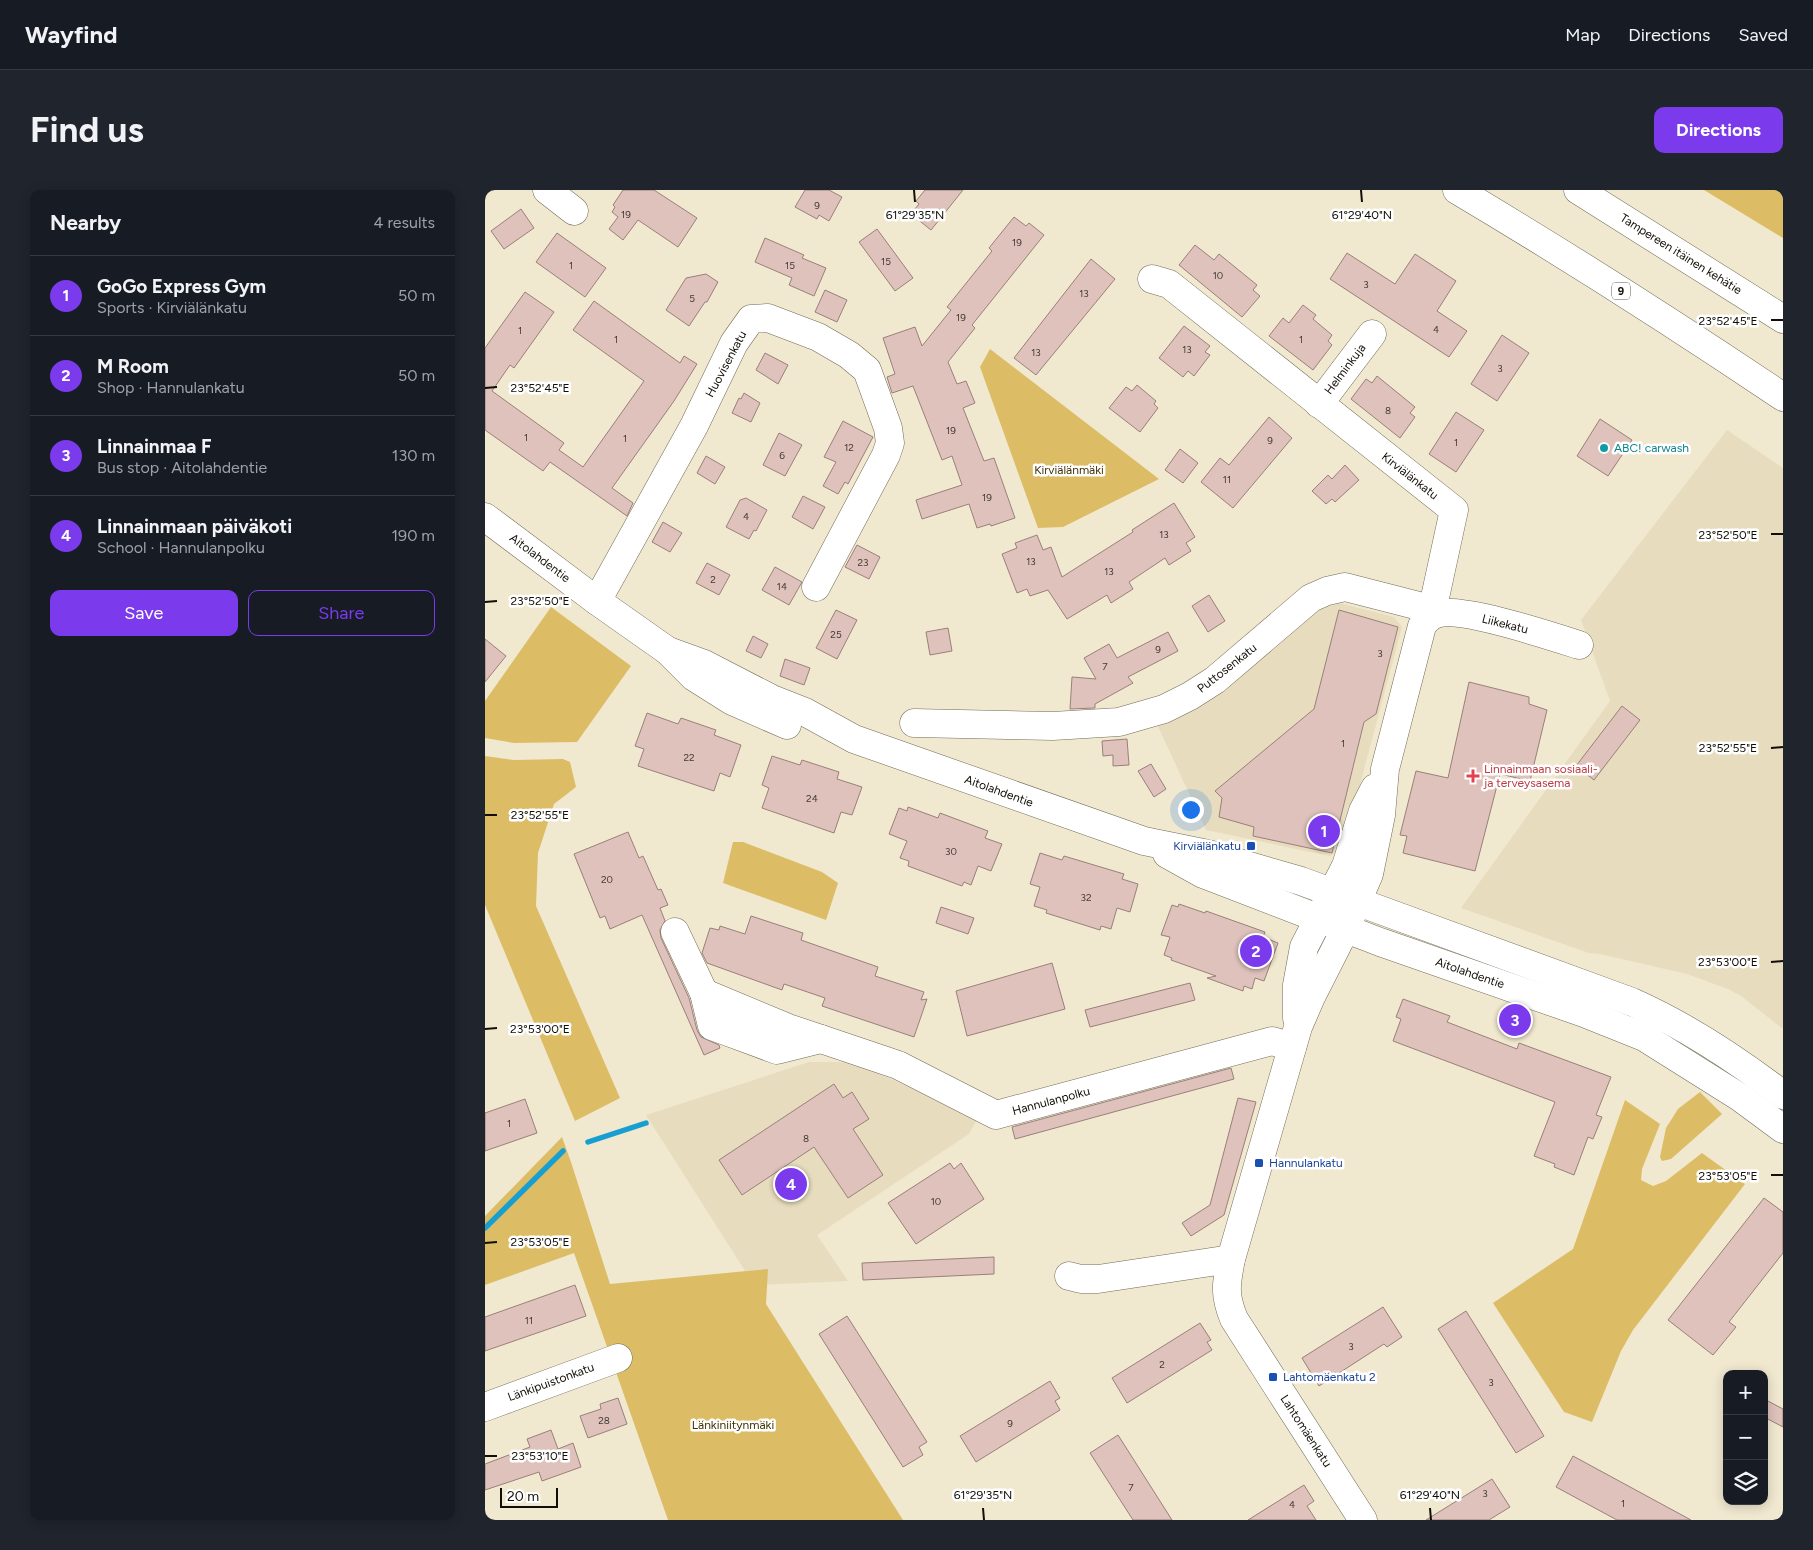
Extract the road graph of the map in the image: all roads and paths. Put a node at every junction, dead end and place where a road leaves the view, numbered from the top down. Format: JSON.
{"nodes":[{"id":1,"x":547,"y":190,"type":"edge"},
{"id":2,"x":1457,"y":190,"type":"edge"},
{"id":3,"x":1578,"y":190,"type":"edge"},
{"id":4,"x":574,"y":211,"type":"dead end"},
{"id":5,"x":1152,"y":279,"type":"dead end"},
{"id":6,"x":1783,"y":319,"type":"edge"},
{"id":7,"x":1372,"y":334,"type":"dead end"},
{"id":8,"x":1783,"y":397,"type":"edge"},
{"id":9,"x":1319,"y":404,"type":"junction"},
{"id":10,"x":485,"y":517,"type":"edge"},
{"id":11,"x":816,"y":587,"type":"dead end"},
{"id":12,"x":597,"y":601,"type":"junction"},
{"id":13,"x":1431,"y":616,"type":"junction"},
{"id":14,"x":1579,"y":645,"type":"dead end"},
{"id":15,"x":914,"y":723,"type":"dead end"},
{"id":16,"x":1144,"y":841,"type":"junction"},
{"id":17,"x":1345,"y":897,"type":"junction"},
{"id":18,"x":1319,"y":918,"type":"junction"},
{"id":19,"x":1347,"y":928,"type":"junction"},
{"id":20,"x":675,"y":932,"type":"dead end"},
{"id":21,"x":1295,"y":1037,"type":"junction"},
{"id":22,"x":1783,"y":1095,"type":"edge"},
{"id":23,"x":1783,"y":1129,"type":"edge"},
{"id":24,"x":1231,"y":1259,"type":"junction"},
{"id":25,"x":1069,"y":1276,"type":"dead end"},
{"id":26,"x":618,"y":1358,"type":"dead end"},
{"id":27,"x":485,"y":1407,"type":"edge"},
{"id":28,"x":1363,"y":1520,"type":"edge"}],
"edges":[{"from":1,"to":4,"type":"main road"},
{"from":2,"to":8,"type":"main road","number":"9"},
{"from":3,"to":6,"type":"main road","name":"Tampereen itäinen kehätie"},
{"from":5,"to":9,"type":"main road","name":"Kirviälänkatu"},
{"from":7,"to":9,"type":"main road","name":"Helminkuja"},
{"from":9,"to":13,"type":"main road","name":"Kirviälänkatu"},
{"from":10,"to":12,"type":"main road","name":"Aitolahdentie"},
{"from":11,"to":12,"type":"main road","name":"Huovisenkatu"},
{"from":12,"to":16,"type":"main road","name":"Aitolahdentie"},
{"from":13,"to":14,"type":"main road","name":"Liikekatu"},
{"from":13,"to":15,"type":"main road","name":"Puttosenkatu"},
{"from":13,"to":17,"type":"main road","name":"Kirviälänkatu"},
{"from":16,"to":17,"type":"main road","name":"Aitolahdentie"},
{"from":16,"to":18,"type":"main road","name":"Aitolahdentie"},
{"from":17,"to":18,"type":"main road"},
{"from":17,"to":19,"type":"main road"},
{"from":17,"to":22,"type":"main road","name":"Aitolahdentie"},
{"from":18,"to":19,"type":"main road","name":"Aitolahdentie"},
{"from":18,"to":21,"type":"main road"},
{"from":19,"to":21,"type":"main road"},
{"from":19,"to":23,"type":"main road","name":"Aitolahdentie"},
{"from":20,"to":21,"type":"main road","name":"Hannulanpolku"},
{"from":21,"to":24,"type":"main road"},
{"from":24,"to":25,"type":"main road"},
{"from":24,"to":28,"type":"main road","name":"Lahtomäenkatu"},
{"from":26,"to":27,"type":"main road","name":"Länkipuistonkatu"}]}
